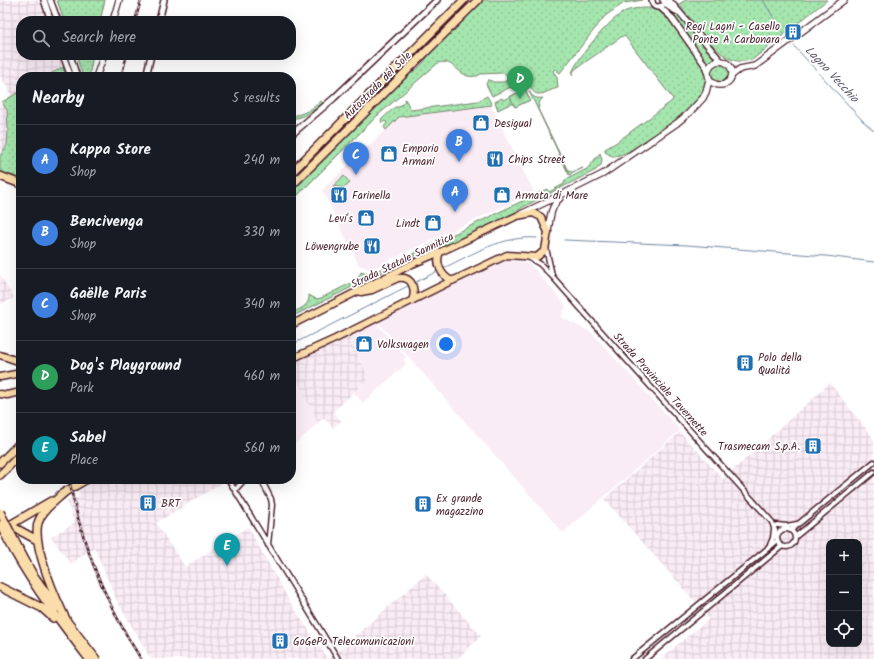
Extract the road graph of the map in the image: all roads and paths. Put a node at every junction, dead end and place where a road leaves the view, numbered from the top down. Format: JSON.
{"nodes":[{"id":1,"x":44,"y":0,"type":"edge"},
{"id":2,"x":50,"y":0,"type":"edge"},
{"id":3,"x":119,"y":0,"type":"edge"},
{"id":4,"x":164,"y":0,"type":"edge"},
{"id":5,"x":437,"y":0,"type":"edge"},
{"id":6,"x":464,"y":0,"type":"edge"},
{"id":7,"x":478,"y":0,"type":"edge"},
{"id":8,"x":652,"y":0,"type":"edge"},
{"id":9,"x":663,"y":0,"type":"edge"},
{"id":10,"x":669,"y":0,"type":"edge"},
{"id":11,"x":844,"y":0,"type":"edge"},
{"id":12,"x":660,"y":7,"type":"junction"},
{"id":13,"x":682,"y":15,"type":"junction"},
{"id":14,"x":49,"y":16,"type":"edge"},
{"id":15,"x":56,"y":16,"type":"edge"},
{"id":16,"x":114,"y":16,"type":"edge"},
{"id":17,"x":160,"y":16,"type":"edge"},
{"id":18,"x":65,"y":60,"type":"edge"},
{"id":19,"x":72,"y":60,"type":"edge"},
{"id":20,"x":103,"y":60,"type":"edge"},
{"id":21,"x":150,"y":60,"type":"edge"},
{"id":22,"x":721,"y":61,"type":"junction"},
{"id":23,"x":728,"y":64,"type":"junction"},
{"id":24,"x":755,"y":66,"type":"junction"},
{"id":25,"x":69,"y":72,"type":"edge"},
{"id":26,"x":75,"y":72,"type":"edge"},
{"id":27,"x":100,"y":72,"type":"edge"},
{"id":28,"x":147,"y":72,"type":"edge"},
{"id":29,"x":707,"y":72,"type":"junction"},
{"id":30,"x":732,"y":75,"type":"junction"},
{"id":31,"x":709,"y":80,"type":"junction"},
{"id":32,"x":716,"y":85,"type":"junction"},
{"id":33,"x":706,"y":92,"type":"junction"},
{"id":34,"x":296,"y":131,"type":"edge"},
{"id":35,"x":296,"y":168,"type":"edge"},
{"id":36,"x":0,"y":176,"type":"edge"},
{"id":37,"x":296,"y":181,"type":"edge"},
{"id":38,"x":16,"y":182,"type":"edge"},
{"id":39,"x":563,"y":194,"type":"junction"},
{"id":40,"x":517,"y":216,"type":"junction"},
{"id":41,"x":548,"y":232,"type":"junction"},
{"id":42,"x":546,"y":248,"type":"junction"},
{"id":43,"x":440,"y":252,"type":"junction"},
{"id":44,"x":528,"y":257,"type":"junction"},
{"id":45,"x":552,"y":276,"type":"junction"},
{"id":46,"x":454,"y":280,"type":"junction"},
{"id":47,"x":356,"y":293,"type":"junction"},
{"id":48,"x":412,"y":301,"type":"junction"},
{"id":49,"x":296,"y":322,"type":"edge"},
{"id":50,"x":0,"y":355,"type":"edge"},
{"id":51,"x":296,"y":357,"type":"edge"},
{"id":52,"x":16,"y":360,"type":"edge"},
{"id":53,"x":16,"y":374,"type":"edge"},
{"id":54,"x":0,"y":376,"type":"edge"},
{"id":55,"x":16,"y":393,"type":"edge"},
{"id":56,"x":0,"y":394,"type":"edge"},
{"id":57,"x":16,"y":447,"type":"edge"},
{"id":58,"x":16,"y":459,"type":"edge"},
{"id":59,"x":874,"y":462,"type":"edge"},
{"id":60,"x":0,"y":463,"type":"edge"},
{"id":61,"x":874,"y":472,"type":"edge"},
{"id":62,"x":0,"y":475,"type":"edge"},
{"id":63,"x":79,"y":484,"type":"edge"},
{"id":64,"x":232,"y":484,"type":"edge"},
{"id":65,"x":240,"y":484,"type":"edge"},
{"id":66,"x":264,"y":484,"type":"edge"},
{"id":67,"x":235,"y":490,"type":"junction"},
{"id":68,"x":64,"y":493,"type":"junction"},
{"id":69,"x":0,"y":512,"type":"edge"},
{"id":70,"x":801,"y":522,"type":"junction"},
{"id":71,"x":774,"y":525,"type":"junction"},
{"id":72,"x":2,"y":528,"type":"edge"},
{"id":73,"x":788,"y":530,"type":"junction"},
{"id":74,"x":795,"y":537,"type":"junction"},
{"id":75,"x":777,"y":538,"type":"junction"},
{"id":76,"x":37,"y":540,"type":"junction"},
{"id":77,"x":268,"y":546,"type":"junction"},
{"id":78,"x":782,"y":546,"type":"junction"},
{"id":79,"x":768,"y":548,"type":"junction"},
{"id":80,"x":16,"y":550,"type":"junction"},
{"id":81,"x":0,"y":587,"type":"edge"},
{"id":82,"x":68,"y":623,"type":"junction"},
{"id":83,"x":87,"y":656,"type":"edge"},
{"id":84,"x":96,"y":659,"type":"edge"},
{"id":85,"x":338,"y":659,"type":"edge"},
{"id":86,"x":632,"y":659,"type":"edge"},
{"id":87,"x":645,"y":659,"type":"edge"}],
"edges":[{"from":1,"to":14,"type":"street"},
{"from":2,"to":15,"type":"street"},
{"from":3,"to":16,"type":"main road"},
{"from":4,"to":17,"type":"street"},
{"from":5,"to":34,"type":"street"},
{"from":6,"to":35,"type":"highway","name":"Autostrada del Sole"},
{"from":7,"to":37,"type":"highway","name":"Autostrada del Sole"},
{"from":8,"to":12,"type":"street"},
{"from":9,"to":12,"type":"street"},
{"from":9,"to":13,"type":"street"},
{"from":10,"to":13,"type":"street"},
{"from":11,"to":24,"type":"main road"},
{"from":12,"to":29,"type":"street"},
{"from":13,"to":22,"type":"street"},
{"from":18,"to":25,"type":"street"},
{"from":19,"to":26,"type":"street"},
{"from":20,"to":27,"type":"main road"},
{"from":21,"to":28,"type":"street"},
{"from":22,"to":23,"type":"main road"},
{"from":22,"to":29,"type":"main road"},
{"from":23,"to":24,"type":"main road"},
{"from":23,"to":30,"type":"main road"},
{"from":24,"to":30,"type":"main road"},
{"from":29,"to":31,"type":"main road"},
{"from":30,"to":32,"type":"main road"},
{"from":31,"to":32,"type":"main road"},
{"from":31,"to":33,"type":"main road","name":"Strada Statale Sannitica"},
{"from":32,"to":33,"type":"main road","name":"Strada Statale Sannitica"},
{"from":33,"to":39,"type":"main road","name":"Strada Statale Sannitica"},
{"from":36,"to":38,"type":"highway"},
{"from":39,"to":40,"type":"main road","name":"Strada Statale Sannitica"},
{"from":39,"to":41,"type":"main road"},
{"from":40,"to":41,"type":"main road","name":"Strada Statale Sannitica"},
{"from":40,"to":43,"type":"main road","name":"Strada Statale Sannitica"},
{"from":41,"to":42,"type":"main road"},
{"from":42,"to":44,"type":"main road"},
{"from":42,"to":45,"type":"street","name":"Strada Provinciale Tavernette"},
{"from":43,"to":46,"type":"main road"},
{"from":43,"to":47,"type":"main road","name":"Strada Statale Sannitica"},
{"from":44,"to":45,"type":"street","name":"Strada Provinciale Tavernette"},
{"from":44,"to":46,"type":"main road"},
{"from":45,"to":71,"type":"street","name":"Strada Provinciale Tavernette"},
{"from":46,"to":48,"type":"main road"},
{"from":47,"to":48,"type":"main road"},
{"from":47,"to":49,"type":"main road","name":"Strada Statale Sannitica"},
{"from":48,"to":51,"type":"main road"},
{"from":50,"to":52,"type":"main road"},
{"from":53,"to":54,"type":"main road"},
{"from":55,"to":56,"type":"main road"},
{"from":57,"to":60,"type":"highway"},
{"from":58,"to":62,"type":"highway"},
{"from":59,"to":70,"type":"street"},
{"from":61,"to":74,"type":"street"},
{"from":63,"to":68,"type":"highway"},
{"from":64,"to":67,"type":"street"},
{"from":65,"to":67,"type":"street"},
{"from":66,"to":77,"type":"street"},
{"from":67,"to":77,"type":"street"},
{"from":68,"to":72,"type":"highway"},
{"from":68,"to":76,"type":"highway"},
{"from":69,"to":80,"type":"highway","bridge":true},
{"from":70,"to":71,"type":"street"},
{"from":70,"to":73,"type":"street"},
{"from":71,"to":73,"type":"street","name":"Strada Provinciale Tavernette"},
{"from":71,"to":75,"type":"street","name":"Strada Provinciale Tavernette"},
{"from":71,"to":79,"type":"street"},
{"from":72,"to":76,"type":"highway"},
{"from":72,"to":80,"type":"highway","bridge":true},
{"from":73,"to":74,"type":"street"},
{"from":73,"to":75,"type":"street"},
{"from":74,"to":78,"type":"street"},
{"from":75,"to":78,"type":"street","name":"Strada Provinciale Tavernette"},
{"from":75,"to":79,"type":"street"},
{"from":76,"to":82,"type":"highway"},
{"from":77,"to":85,"type":"street"},
{"from":78,"to":87,"type":"street"},
{"from":79,"to":86,"type":"street"},
{"from":80,"to":82,"type":"highway"},
{"from":80,"to":83,"type":"highway"},
{"from":81,"to":83,"type":"highway"},
{"from":82,"to":84,"type":"highway"}]}
